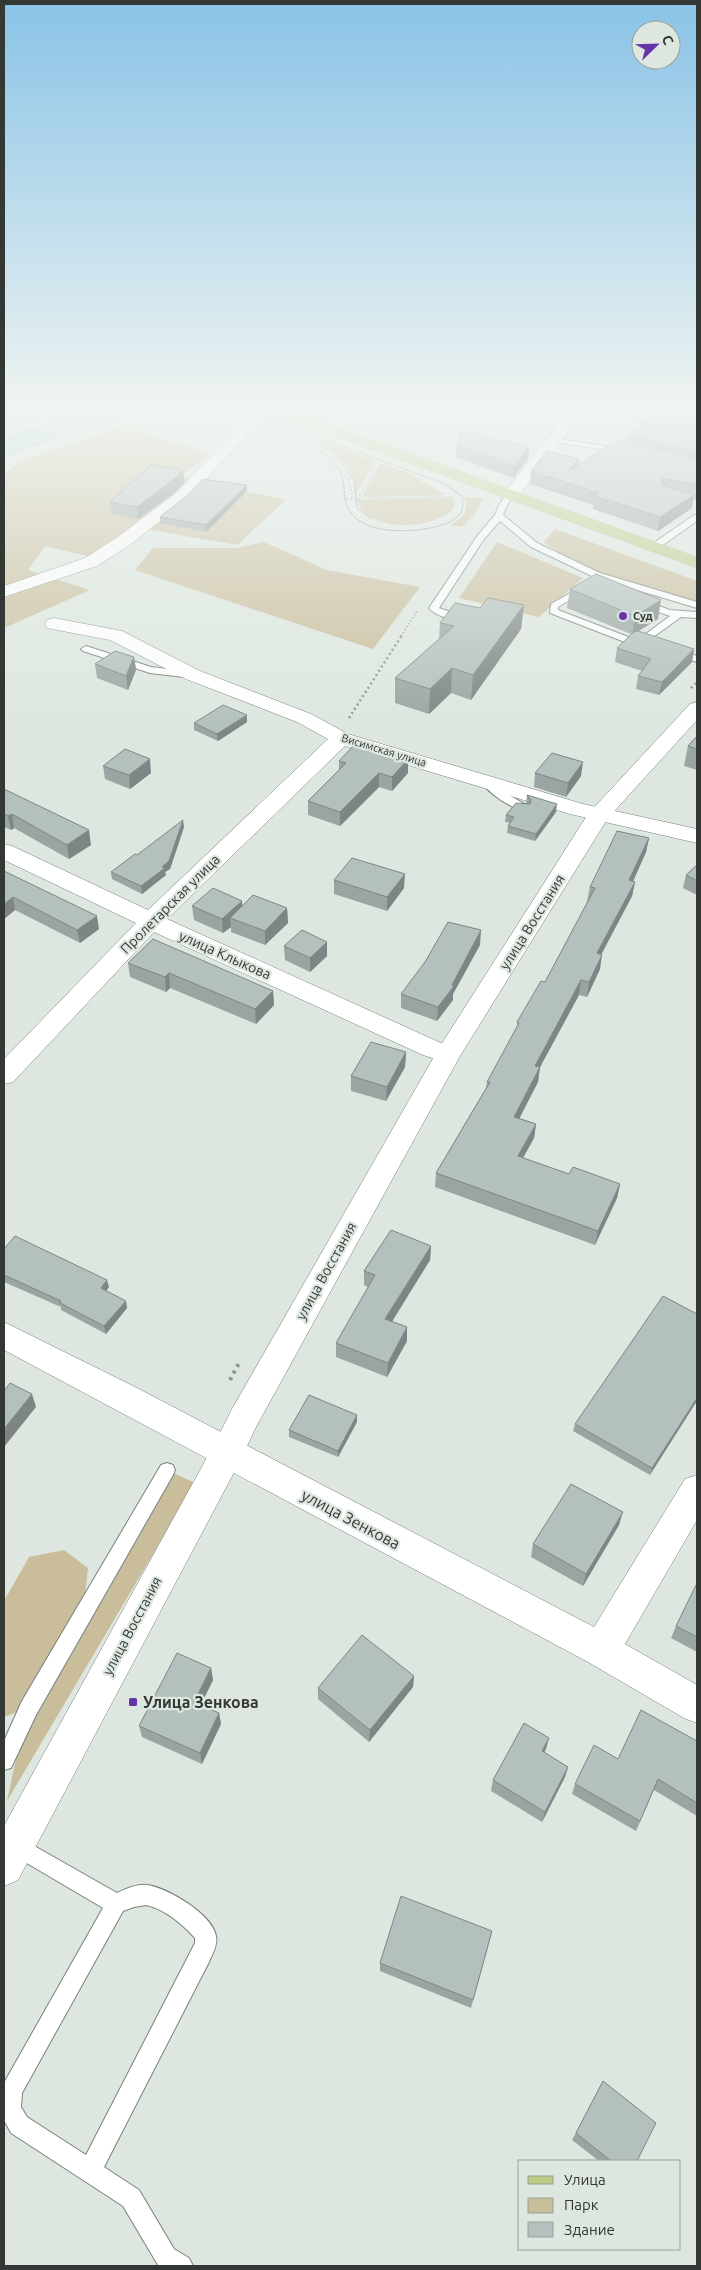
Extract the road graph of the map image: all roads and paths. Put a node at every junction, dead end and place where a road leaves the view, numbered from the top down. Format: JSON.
{"nodes":[{"id":1,"x":152,"y":519,"type":"edge"},
{"id":2,"x":497,"y":519,"type":"edge"},
{"id":3,"x":503,"y":519,"type":"edge"},
{"id":4,"x":575,"y":519,"type":"edge"},
{"id":5,"x":694,"y":519,"type":"edge"},
{"id":6,"x":654,"y":547,"type":"junction"},
{"id":7,"x":697,"y":563,"type":"edge"},
{"id":8,"x":594,"y":586,"type":"edge"},
{"id":9,"x":4,"y":592,"type":"edge"},
{"id":10,"x":634,"y":600,"type":"edge"},
{"id":11,"x":422,"y":604,"type":"dead end"},
{"id":12,"x":697,"y":605,"type":"edge"},
{"id":13,"x":679,"y":614,"type":"junction"},
{"id":14,"x":697,"y":615,"type":"edge"},
{"id":15,"x":475,"y":622,"type":"edge"},
{"id":16,"x":54,"y":624,"type":"dead end"},
{"id":17,"x":86,"y":649,"type":"dead end"},
{"id":18,"x":669,"y":651,"type":"edge"},
{"id":19,"x":697,"y":659,"type":"edge"},
{"id":20,"x":193,"y":675,"type":"junction"},
{"id":21,"x":695,"y":715,"type":"edge"},
{"id":22,"x":345,"y":729,"type":"junction"},
{"id":23,"x":487,"y":782,"type":"junction"},
{"id":24,"x":524,"y":808,"type":"edge"},
{"id":25,"x":599,"y":814,"type":"junction"},
{"id":26,"x":697,"y":836,"type":"edge"},
{"id":27,"x":4,"y":850,"type":"edge"},
{"id":28,"x":151,"y":921,"type":"junction"},
{"id":29,"x":448,"y":1054,"type":"junction"},
{"id":30,"x":4,"y":1075,"type":"edge"},
{"id":31,"x":4,"y":1336,"type":"edge"},
{"id":32,"x":227,"y":1453,"type":"junction"},
{"id":33,"x":167,"y":1470,"type":"dead end"},
{"id":34,"x":697,"y":1490,"type":"edge"},
{"id":35,"x":601,"y":1650,"type":"junction"},
{"id":36,"x":697,"y":1705,"type":"edge"},
{"id":37,"x":4,"y":1761,"type":"edge"},
{"id":38,"x":9,"y":1856,"type":"edge"},
{"id":39,"x":116,"y":1904,"type":"junction"},
{"id":40,"x":90,"y":2171,"type":"junction"},
{"id":41,"x":181,"y":2266,"type":"edge"}],
"edges":[{"from":1,"to":9,"type":"street"},
{"from":2,"to":15,"type":"lane"},
{"from":3,"to":12,"type":"lane"},
{"from":4,"to":6,"type":"main road"},
{"from":5,"to":6,"type":"lane"},
{"from":6,"to":7,"type":"main road"},
{"from":8,"to":13,"type":"lane"},
{"from":10,"to":13,"type":"lane"},
{"from":11,"to":22,"type":"path"},
{"from":13,"to":14,"type":"lane"},
{"from":16,"to":20,"type":"street","name":"Висимская улица"},
{"from":17,"to":20,"type":"lane"},
{"from":18,"to":19,"type":"lane"},
{"from":20,"to":22,"type":"street","name":"Висимская улица"},
{"from":21,"to":25,"type":"street","name":"улица Восстания"},
{"from":22,"to":23,"type":"street","name":"Висимская улица"},
{"from":22,"to":28,"type":"street","name":"Пролетарская улица"},
{"from":23,"to":24,"type":"lane"},
{"from":23,"to":25,"type":"street","name":"Висимская улица"},
{"from":25,"to":26,"type":"street","name":"Висимская улица"},
{"from":25,"to":29,"type":"street","name":"улица Восстания"},
{"from":27,"to":28,"type":"street","name":"улица Клыкова"},
{"from":28,"to":29,"type":"street","name":"улица Клыкова"},
{"from":28,"to":30,"type":"street","name":"Пролетарская улица"},
{"from":29,"to":32,"type":"street","name":"улица Восстания"},
{"from":31,"to":32,"type":"street","name":"улица Зенкова"},
{"from":32,"to":35,"type":"street","name":"улица Зенкова"},
{"from":32,"to":38,"type":"street","name":"улица Восстания"},
{"from":33,"to":37,"type":"lane"},
{"from":34,"to":35,"type":"street"},
{"from":35,"to":36,"type":"street","name":"улица Зенкова"},
{"from":38,"to":39,"type":"lane"},
{"from":39,"to":40,"type":"lane"},
{"from":39,"to":40,"type":"lane"},
{"from":40,"to":41,"type":"lane"}]}
